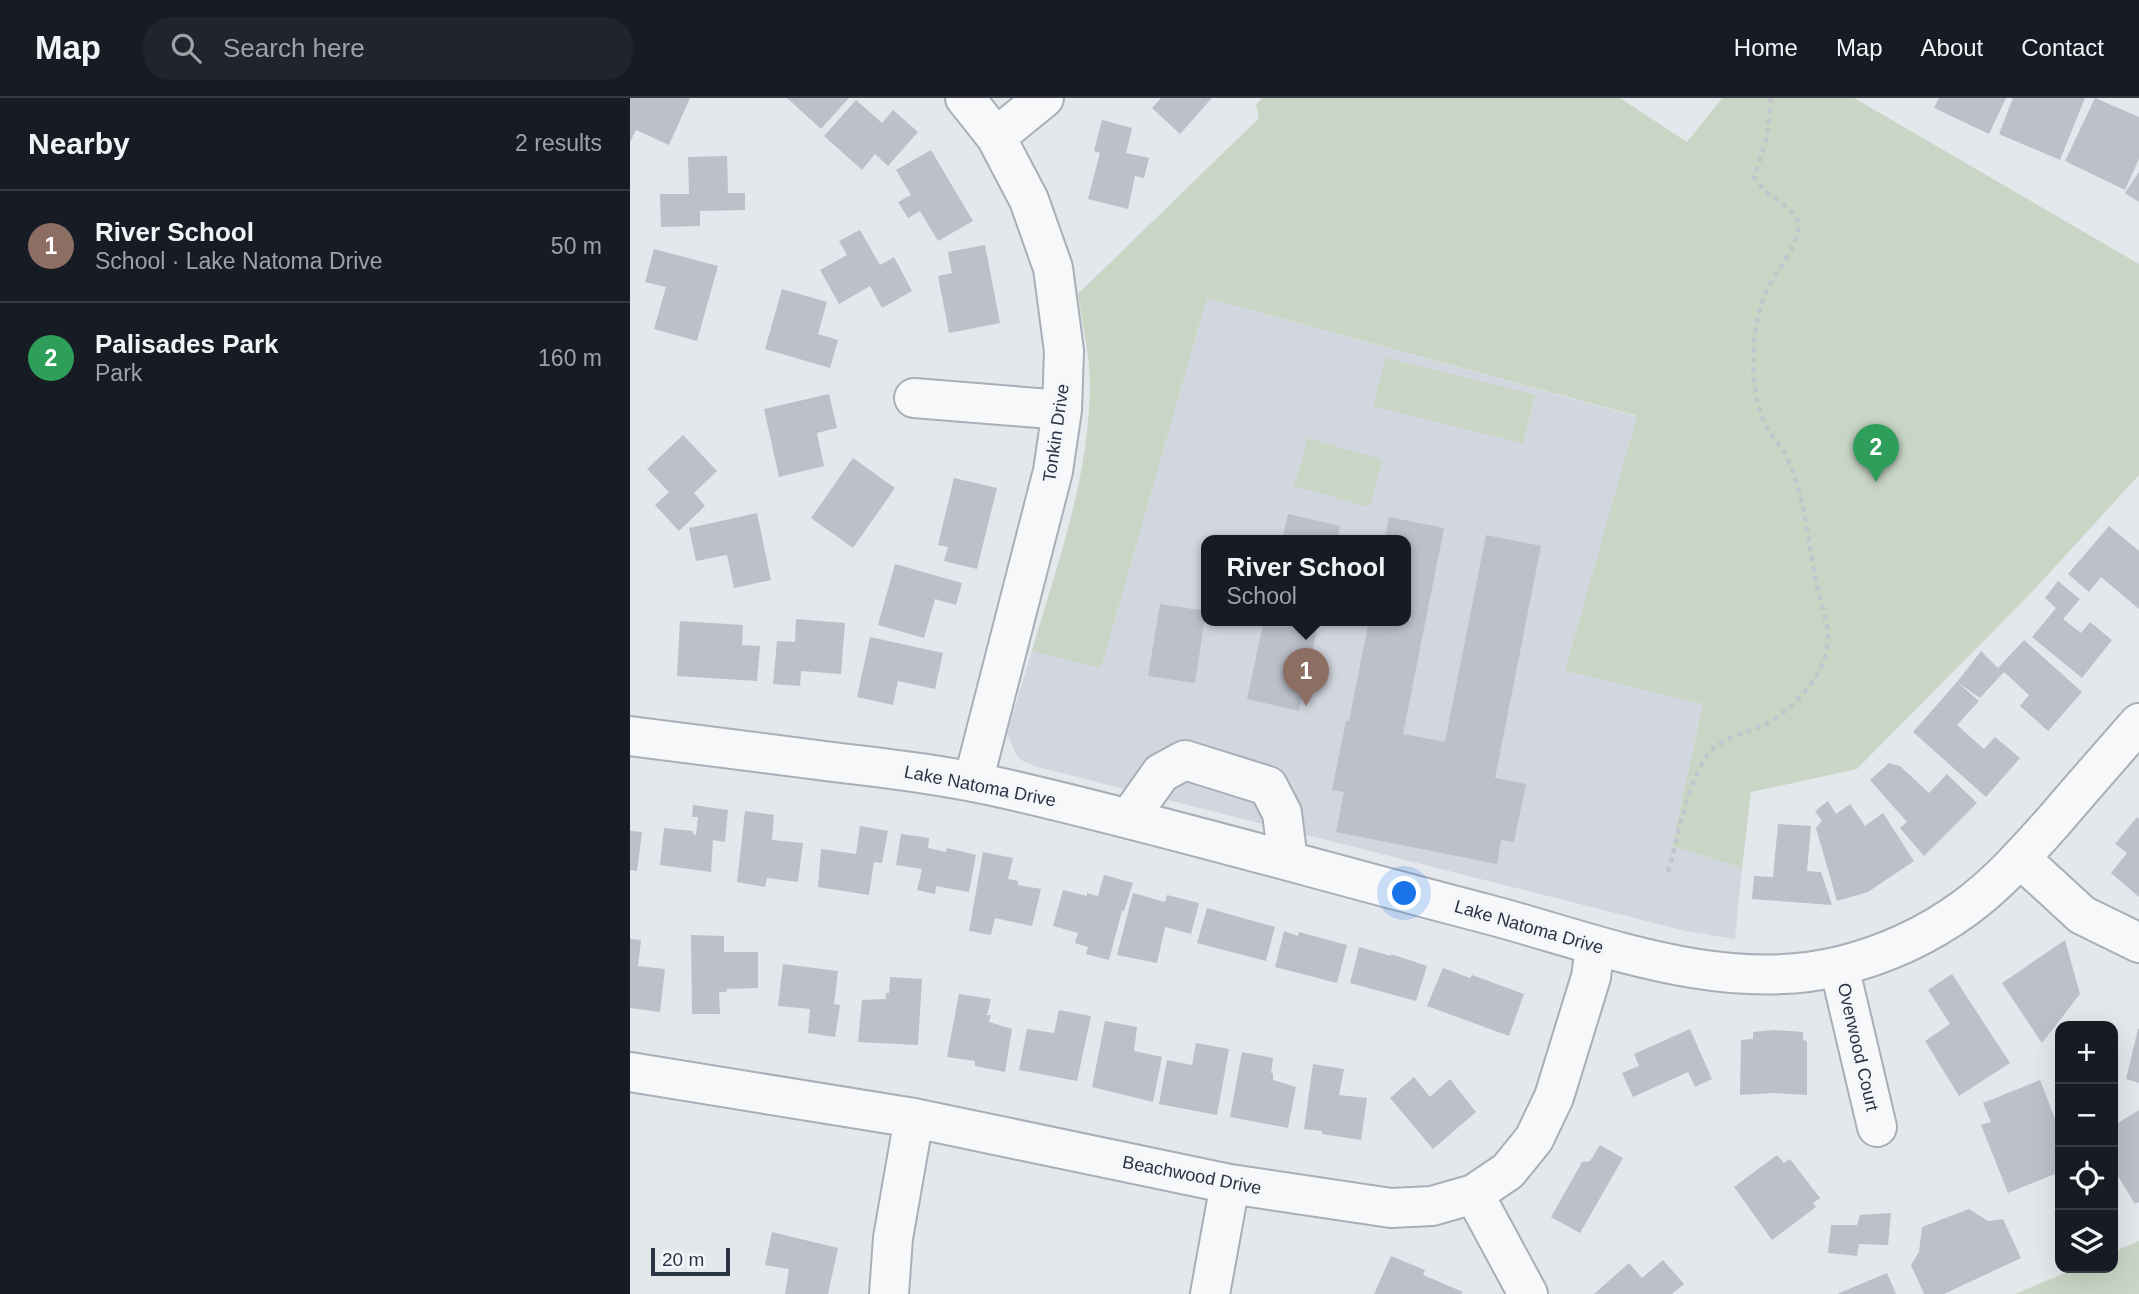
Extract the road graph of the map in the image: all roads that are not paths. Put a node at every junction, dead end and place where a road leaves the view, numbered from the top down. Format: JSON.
{"nodes":[{"id":1,"x":965,"y":98,"type":"edge"},
{"id":2,"x":1044,"y":98,"type":"edge"},
{"id":3,"x":996,"y":136,"type":"junction"},
{"id":4,"x":914,"y":398,"type":"dead end"},
{"id":5,"x":1062,"y":410,"type":"junction"},
{"id":6,"x":2139,"y":723,"type":"edge"},
{"id":7,"x":630,"y":736,"type":"edge"},
{"id":8,"x":973,"y":782,"type":"junction"},
{"id":9,"x":1129,"y":818,"type":"junction"},
{"id":10,"x":2020,"y":858,"type":"junction"},
{"id":11,"x":1288,"y":861,"type":"junction"},
{"id":12,"x":2139,"y":943,"type":"edge"},
{"id":13,"x":1595,"y":947,"type":"junction"},
{"id":14,"x":1839,"y":966,"type":"junction"},
{"id":15,"x":630,"y":1072,"type":"edge"},
{"id":16,"x":914,"y":1118,"type":"junction"},
{"id":17,"x":1877,"y":1127,"type":"dead end"},
{"id":18,"x":1230,"y":1184,"type":"junction"},
{"id":19,"x":1474,"y":1194,"type":"junction"},
{"id":20,"x":889,"y":1294,"type":"edge"},
{"id":21,"x":1210,"y":1294,"type":"edge"},
{"id":22,"x":1528,"y":1294,"type":"edge"}],
"edges":[{"from":1,"to":3,"type":"street","name":"Tonkin Drive"},
{"from":2,"to":3,"type":"street"},
{"from":3,"to":5,"type":"street","name":"Tonkin Drive"},
{"from":4,"to":5,"type":"street"},
{"from":5,"to":8,"type":"street","name":"Tonkin Drive"},
{"from":6,"to":10,"type":"street","name":"Lake Natoma Drive"},
{"from":7,"to":8,"type":"street","name":"Lake Natoma Drive"},
{"from":8,"to":9,"type":"street","name":"Lake Natoma Drive"},
{"from":9,"to":11,"type":"street","name":"Lake Natoma Drive"},
{"from":9,"to":11,"type":"street"},
{"from":10,"to":12,"type":"street"},
{"from":10,"to":14,"type":"street","name":"Lake Natoma Drive"},
{"from":11,"to":13,"type":"street","name":"Lake Natoma Drive"},
{"from":13,"to":14,"type":"street","name":"Lake Natoma Drive"},
{"from":13,"to":19,"type":"street","name":"Beachwood Drive"},
{"from":14,"to":17,"type":"street","name":"Overwood Court"},
{"from":15,"to":16,"type":"street","name":"Beachwood Drive"},
{"from":16,"to":18,"type":"street","name":"Beachwood Drive"},
{"from":16,"to":20,"type":"street"},
{"from":18,"to":19,"type":"street","name":"Beachwood Drive"},
{"from":18,"to":21,"type":"street"},
{"from":19,"to":22,"type":"street"}]}
